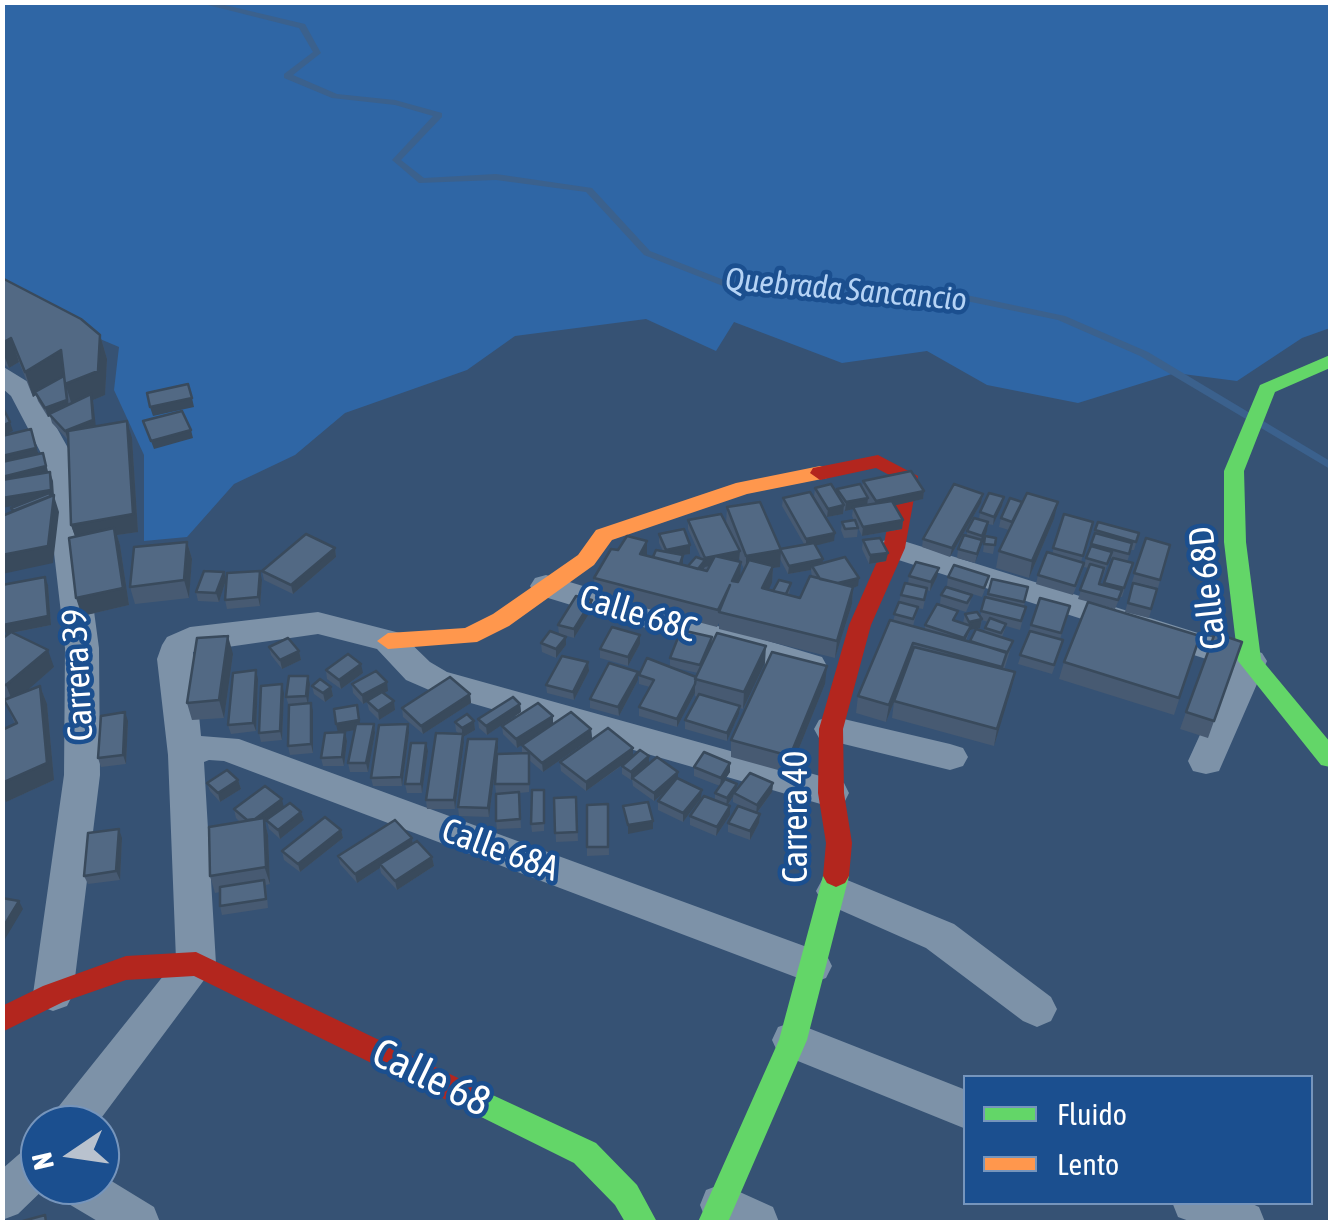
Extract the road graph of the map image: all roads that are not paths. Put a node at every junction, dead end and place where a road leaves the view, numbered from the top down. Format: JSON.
{"nodes":[{"id":1,"x":1330,"y":361,"type":"edge"},
{"id":2,"x":2,"y":374,"type":"edge"},
{"id":3,"x":894,"y":548,"type":"junction"},
{"id":4,"x":546,"y":586,"type":"junction"},
{"id":5,"x":860,"y":625,"type":"junction"},
{"id":6,"x":898,"y":636,"type":"edge"},
{"id":7,"x":388,"y":641,"type":"junction"},
{"id":8,"x":1250,"y":661,"type":"junction"},
{"id":9,"x":844,"y":676,"type":"junction"},
{"id":10,"x":831,"y":729,"type":"junction"},
{"id":11,"x":1210,"y":749,"type":"dead end"},
{"id":12,"x":186,"y":755,"type":"junction"},
{"id":13,"x":950,"y":757,"type":"dead end"},
{"id":14,"x":1330,"y":758,"type":"edge"},
{"id":15,"x":830,"y":794,"type":"junction"},
{"id":16,"x":835,"y":890,"type":"junction"},
{"id":17,"x":196,"y":964,"type":"junction"},
{"id":18,"x":812,"y":966,"type":"junction"},
{"id":19,"x":53,"y":994,"type":"junction"},
{"id":20,"x":1036,"y":1009,"type":"dead end"},
{"id":21,"x":2,"y":1020,"type":"edge"},
{"id":22,"x":793,"y":1040,"type":"junction"},
{"id":23,"x":86,"y":1105,"type":"edge"},
{"id":24,"x":963,"y":1109,"type":"edge"},
{"id":25,"x":20,"y":1182,"type":"edge"},
{"id":26,"x":2,"y":1200,"type":"edge"},
{"id":27,"x":110,"y":1205,"type":"edge"},
{"id":28,"x":1201,"y":1205,"type":"edge"},
{"id":29,"x":731,"y":1217,"type":"edge"},
{"id":30,"x":138,"y":1222,"type":"edge"},
{"id":31,"x":642,"y":1222,"type":"edge"},
{"id":32,"x":1243,"y":1222,"type":"edge"}],
"edges":[{"from":1,"to":8,"type":"street","name":"Calle 68D"},
{"from":2,"to":19,"type":"street","name":"Carrera 39"},
{"from":3,"to":4,"type":"street","name":"Carrera 40"},
{"from":3,"to":5,"type":"street","name":"Carrera 40"},
{"from":3,"to":8,"type":"street"},
{"from":4,"to":7,"type":"street"},
{"from":4,"to":9,"type":"street","name":"Calle 68C"},
{"from":5,"to":6,"type":"street"},
{"from":5,"to":9,"type":"street","name":"Carrera 40"},
{"from":7,"to":12,"type":"street"},
{"from":7,"to":15,"type":"street"},
{"from":8,"to":11,"type":"street"},
{"from":8,"to":14,"type":"street","name":"Calle 68D"},
{"from":9,"to":10,"type":"street","name":"Carrera 40"},
{"from":10,"to":13,"type":"street"},
{"from":10,"to":15,"type":"street","name":"Carrera 40"},
{"from":12,"to":17,"type":"street"},
{"from":12,"to":18,"type":"street","name":"Calle 68A"},
{"from":15,"to":16,"type":"street","name":"Carrera 40"},
{"from":16,"to":18,"type":"street","name":"Carrera 40"},
{"from":16,"to":20,"type":"street"},
{"from":17,"to":19,"type":"street"},
{"from":17,"to":23,"type":"street"},
{"from":17,"to":31,"type":"street","name":"Calle 68"},
{"from":18,"to":22,"type":"street","name":"Carrera 40"},
{"from":19,"to":21,"type":"street"},
{"from":22,"to":24,"type":"street"},
{"from":22,"to":29,"type":"street","name":"Carrera 40"},
{"from":25,"to":26,"type":"street"},
{"from":27,"to":30,"type":"street"},
{"from":28,"to":32,"type":"street"}]}
